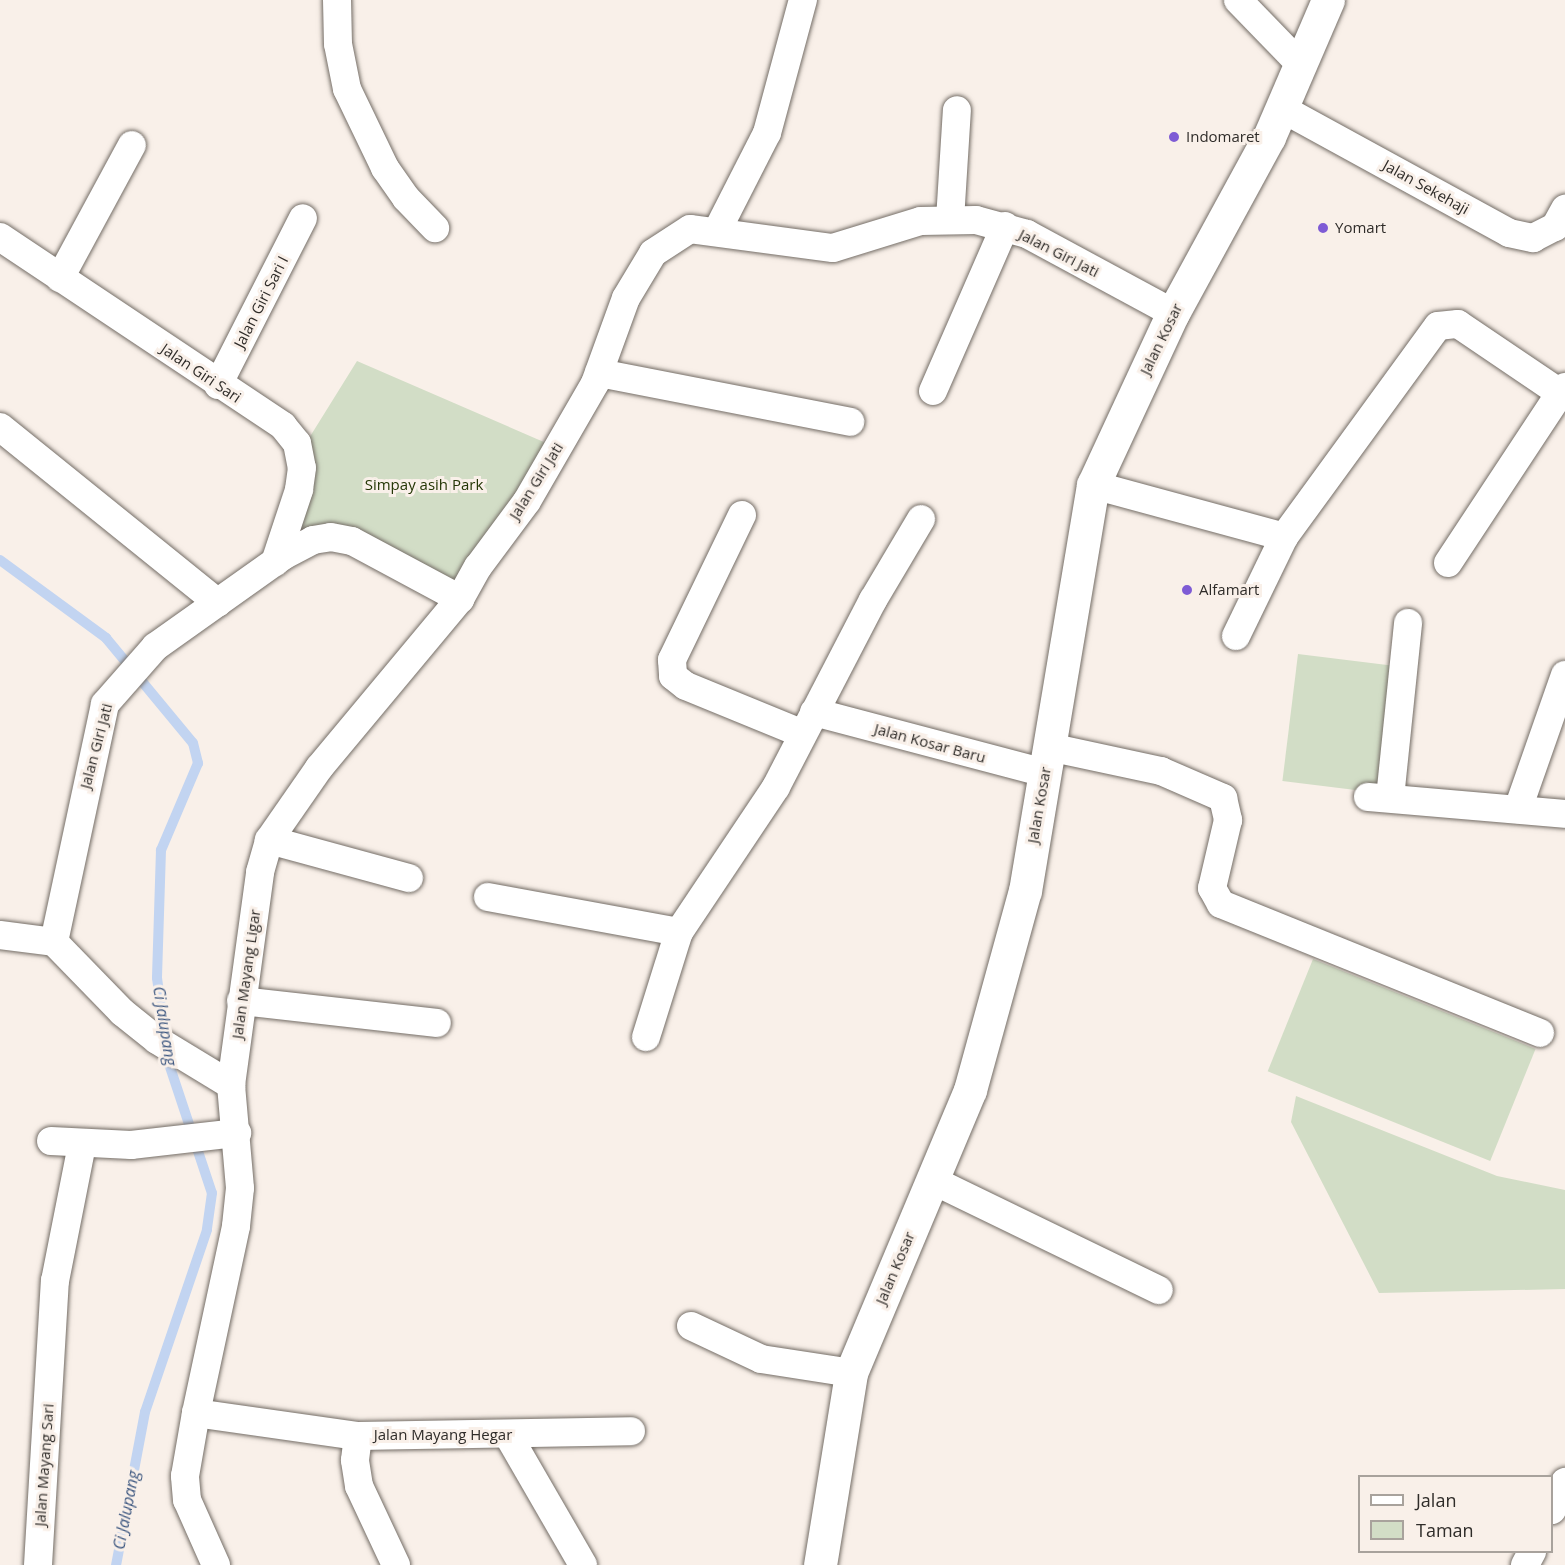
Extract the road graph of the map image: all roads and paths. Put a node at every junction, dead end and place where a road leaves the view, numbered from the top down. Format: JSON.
{"nodes":[{"id":1,"x":337,"y":0,"type":"edge"},
{"id":2,"x":803,"y":0,"type":"edge"},
{"id":3,"x":1238,"y":0,"type":"edge"},
{"id":4,"x":1328,"y":0,"type":"edge"},
{"id":5,"x":1300,"y":63,"type":"junction"},
{"id":6,"x":1281,"y":108,"type":"junction"},
{"id":7,"x":957,"y":110,"type":"dead end"},
{"id":8,"x":132,"y":145,"type":"dead end"},
{"id":9,"x":1565,"y":209,"type":"edge"},
{"id":10,"x":303,"y":218,"type":"dead end"},
{"id":11,"x":950,"y":220,"type":"junction"},
{"id":12,"x":1005,"y":226,"type":"junction"},
{"id":13,"x":435,"y":228,"type":"dead end"},
{"id":14,"x":717,"y":231,"type":"junction"},
{"id":15,"x":0,"y":237,"type":"edge"},
{"id":16,"x":60,"y":278,"type":"junction"},
{"id":17,"x":1173,"y":313,"type":"junction"},
{"id":18,"x":599,"y":373,"type":"junction"},
{"id":19,"x":219,"y":385,"type":"junction"},
{"id":20,"x":1563,"y":390,"type":"edge"},
{"id":21,"x":933,"y":391,"type":"dead end"},
{"id":22,"x":850,"y":422,"type":"dead end"},
{"id":23,"x":0,"y":426,"type":"edge"},
{"id":24,"x":1093,"y":485,"type":"junction"},
{"id":25,"x":742,"y":515,"type":"dead end"},
{"id":26,"x":921,"y":519,"type":"dead end"},
{"id":27,"x":1284,"y":537,"type":"junction"},
{"id":28,"x":274,"y":562,"type":"junction"},
{"id":29,"x":1448,"y":563,"type":"dead end"},
{"id":30,"x":460,"y":599,"type":"junction"},
{"id":31,"x":218,"y":603,"type":"junction"},
{"id":32,"x":1408,"y":623,"type":"dead end"},
{"id":33,"x":1236,"y":636,"type":"dead end"},
{"id":34,"x":1565,"y":675,"type":"edge"},
{"id":35,"x":809,"y":723,"type":"junction"},
{"id":36,"x":1047,"y":760,"type":"junction"},
{"id":37,"x":1518,"y":809,"type":"junction"},
{"id":38,"x":1565,"y":814,"type":"edge"},
{"id":39,"x":269,"y":840,"type":"junction"},
{"id":40,"x":409,"y":878,"type":"dead end"},
{"id":41,"x":488,"y":897,"type":"dead end"},
{"id":42,"x":679,"y":932,"type":"junction"},
{"id":43,"x":0,"y":935,"type":"edge"},
{"id":44,"x":54,"y":942,"type":"junction"},
{"id":45,"x":241,"y":1001,"type":"junction"},
{"id":46,"x":437,"y":1023,"type":"dead end"},
{"id":47,"x":1540,"y":1034,"type":"dead end"},
{"id":48,"x":646,"y":1037,"type":"dead end"},
{"id":49,"x":231,"y":1085,"type":"junction"},
{"id":50,"x":237,"y":1133,"type":"junction"},
{"id":51,"x":51,"y":1141,"type":"dead end"},
{"id":52,"x":82,"y":1144,"type":"junction"},
{"id":53,"x":932,"y":1180,"type":"junction"},
{"id":54,"x":1159,"y":1290,"type":"dead end"},
{"id":55,"x":691,"y":1326,"type":"dead end"},
{"id":56,"x":850,"y":1373,"type":"junction"},
{"id":57,"x":196,"y":1413,"type":"junction"},
{"id":58,"x":631,"y":1431,"type":"dead end"},
{"id":59,"x":508,"y":1435,"type":"junction"},
{"id":60,"x":358,"y":1436,"type":"junction"},
{"id":61,"x":1565,"y":1482,"type":"edge"},
{"id":62,"x":1553,"y":1506,"type":"edge"},
{"id":63,"x":38,"y":1565,"type":"edge"},
{"id":64,"x":216,"y":1565,"type":"edge"},
{"id":65,"x":396,"y":1565,"type":"edge"},
{"id":66,"x":584,"y":1565,"type":"edge"},
{"id":67,"x":820,"y":1565,"type":"edge"}],
"edges":[{"from":1,"to":13,"type":"street"},
{"from":2,"to":14,"type":"street"},
{"from":3,"to":5,"type":"street"},
{"from":4,"to":5,"type":"street","name":"Jalan Kosar"},
{"from":5,"to":6,"type":"street","name":"Jalan Kosar"},
{"from":6,"to":9,"type":"street","name":"Jalan Sekehaji"},
{"from":6,"to":17,"type":"street","name":"Jalan Kosar"},
{"from":7,"to":11,"type":"street"},
{"from":8,"to":16,"type":"street"},
{"from":10,"to":19,"type":"street","name":"Jalan Giri Sari I"},
{"from":11,"to":12,"type":"street","name":"Jalan Giri Jati"},
{"from":11,"to":14,"type":"street","name":"Jalan Giri Jati"},
{"from":12,"to":17,"type":"street","name":"Jalan Giri Jati"},
{"from":12,"to":21,"type":"street"},
{"from":14,"to":18,"type":"street","name":"Jalan Giri Jati"},
{"from":15,"to":16,"type":"street","name":"Jalan Giri Sari"},
{"from":16,"to":19,"type":"street","name":"Jalan Giri Sari"},
{"from":17,"to":24,"type":"street","name":"Jalan Kosar"},
{"from":18,"to":22,"type":"street"},
{"from":18,"to":30,"type":"street","name":"Jalan Giri Jati"},
{"from":19,"to":28,"type":"street","name":"Jalan Giri Sari"},
{"from":20,"to":27,"type":"street"},
{"from":20,"to":29,"type":"street"},
{"from":23,"to":31,"type":"street"},
{"from":24,"to":27,"type":"street"},
{"from":24,"to":36,"type":"street","name":"Jalan Kosar"},
{"from":25,"to":35,"type":"street","name":"Jalan Kosar Baru"},
{"from":26,"to":35,"type":"street"},
{"from":27,"to":33,"type":"street"},
{"from":28,"to":30,"type":"street","name":"Jalan Giri Jati"},
{"from":28,"to":31,"type":"street","name":"Jalan Giri Jati"},
{"from":30,"to":39,"type":"street","name":"Jalan Mayang Ligar"},
{"from":31,"to":44,"type":"street","name":"Jalan Giri Jati"},
{"from":32,"to":37,"type":"street"},
{"from":34,"to":37,"type":"street"},
{"from":35,"to":36,"type":"street","name":"Jalan Kosar Baru"},
{"from":35,"to":42,"type":"street"},
{"from":36,"to":47,"type":"street","name":"Jalan Kosar Baru"},
{"from":36,"to":53,"type":"street","name":"Jalan Kosar"},
{"from":37,"to":38,"type":"street"},
{"from":39,"to":40,"type":"street"},
{"from":39,"to":45,"type":"street","name":"Jalan Mayang Ligar"},
{"from":41,"to":42,"type":"street"},
{"from":42,"to":48,"type":"street"},
{"from":43,"to":44,"type":"street"},
{"from":44,"to":49,"type":"street"},
{"from":45,"to":46,"type":"street"},
{"from":45,"to":49,"type":"street","name":"Jalan Mayang Ligar"},
{"from":49,"to":50,"type":"street","name":"Jalan Mayang Ligar"},
{"from":50,"to":52,"type":"street"},
{"from":50,"to":57,"type":"street","name":"Jalan Mayang Ligar"},
{"from":51,"to":52,"type":"street"},
{"from":52,"to":63,"type":"street","name":"Jalan Mayang Sari"},
{"from":53,"to":54,"type":"street"},
{"from":53,"to":56,"type":"street","name":"Jalan Kosar"},
{"from":55,"to":56,"type":"street"},
{"from":56,"to":67,"type":"street","name":"Jalan Kosar"},
{"from":57,"to":60,"type":"street"},
{"from":57,"to":64,"type":"street","name":"Jalan Mayang Ligar"},
{"from":58,"to":59,"type":"street","name":"Jalan Mayang Hegar"},
{"from":59,"to":60,"type":"street","name":"Jalan Mayang Hegar"},
{"from":59,"to":66,"type":"street"},
{"from":60,"to":65,"type":"street","name":"Jalan Mayang Hegar"},
{"from":61,"to":62,"type":"street"}]}
